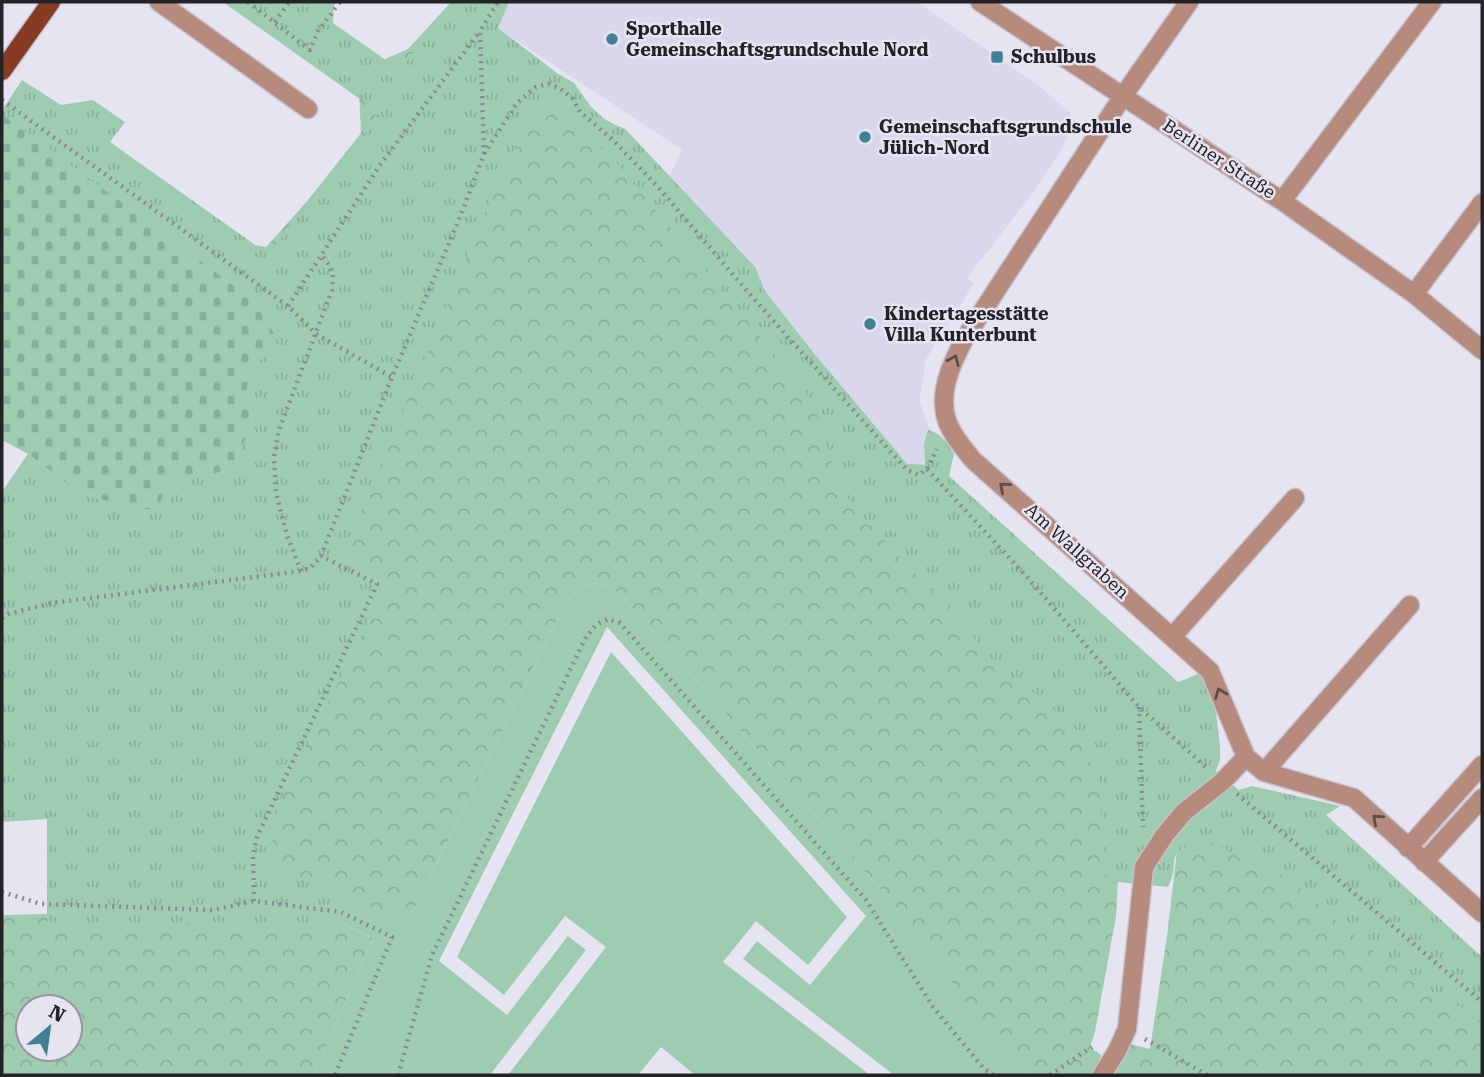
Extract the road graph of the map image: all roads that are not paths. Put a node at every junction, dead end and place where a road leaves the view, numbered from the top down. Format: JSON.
{"nodes":[{"id":1,"x":51,"y":2,"type":"edge"},
{"id":2,"x":159,"y":2,"type":"edge"},
{"id":3,"x":979,"y":2,"type":"edge"},
{"id":4,"x":1189,"y":2,"type":"edge"},
{"id":5,"x":1432,"y":2,"type":"edge"},
{"id":6,"x":2,"y":71,"type":"edge"},
{"id":7,"x":1123,"y":96,"type":"junction"},
{"id":8,"x":308,"y":109,"type":"dead end"},
{"id":9,"x":1282,"y":201,"type":"junction"},
{"id":10,"x":1482,"y":203,"type":"edge"},
{"id":11,"x":1414,"y":294,"type":"junction"},
{"id":12,"x":1482,"y":350,"type":"edge"},
{"id":13,"x":1295,"y":498,"type":"dead end"},
{"id":14,"x":1410,"y":605,"type":"dead end"},
{"id":15,"x":1172,"y":637,"type":"junction"},
{"id":16,"x":1246,"y":757,"type":"junction"},
{"id":17,"x":1482,"y":765,"type":"edge"},
{"id":18,"x":1264,"y":772,"type":"junction"},
{"id":19,"x":1482,"y":798,"type":"edge"},
{"id":20,"x":1408,"y":848,"type":"junction"},
{"id":21,"x":1424,"y":862,"type":"junction"},
{"id":22,"x":1482,"y":913,"type":"edge"},
{"id":23,"x":1103,"y":1074,"type":"edge"}],
"edges":[{"from":1,"to":6,"type":"main road"},
{"from":2,"to":8,"type":"street"},
{"from":3,"to":7,"type":"street","name":"Berliner Straße"},
{"from":4,"to":7,"type":"street","name":"Am Wallgraben"},
{"from":5,"to":9,"type":"street","name":"Berliner Straße"},
{"from":7,"to":9,"type":"street","name":"Berliner Straße"},
{"from":15,"to":7,"type":"street","name":"Am Wallgraben","one_way":true},
{"from":9,"to":11,"type":"street","name":"Berliner Straße"},
{"from":10,"to":11,"type":"street"},
{"from":11,"to":12,"type":"street","name":"Berliner Straße"},
{"from":13,"to":15,"type":"street"},
{"from":14,"to":18,"type":"street"},
{"from":16,"to":15,"type":"street","name":"Am Wallgraben","one_way":true},
{"from":16,"to":18,"type":"street","name":"Am Wallgraben"},
{"from":16,"to":23,"type":"street"},
{"from":17,"to":20,"type":"street"},
{"from":20,"to":18,"type":"street","name":"Am Wallgraben","one_way":true},
{"from":19,"to":21,"type":"street"},
{"from":20,"to":21,"type":"street","name":"Am Wallgraben"},
{"from":21,"to":22,"type":"street","name":"Am Wallgraben"}]}
